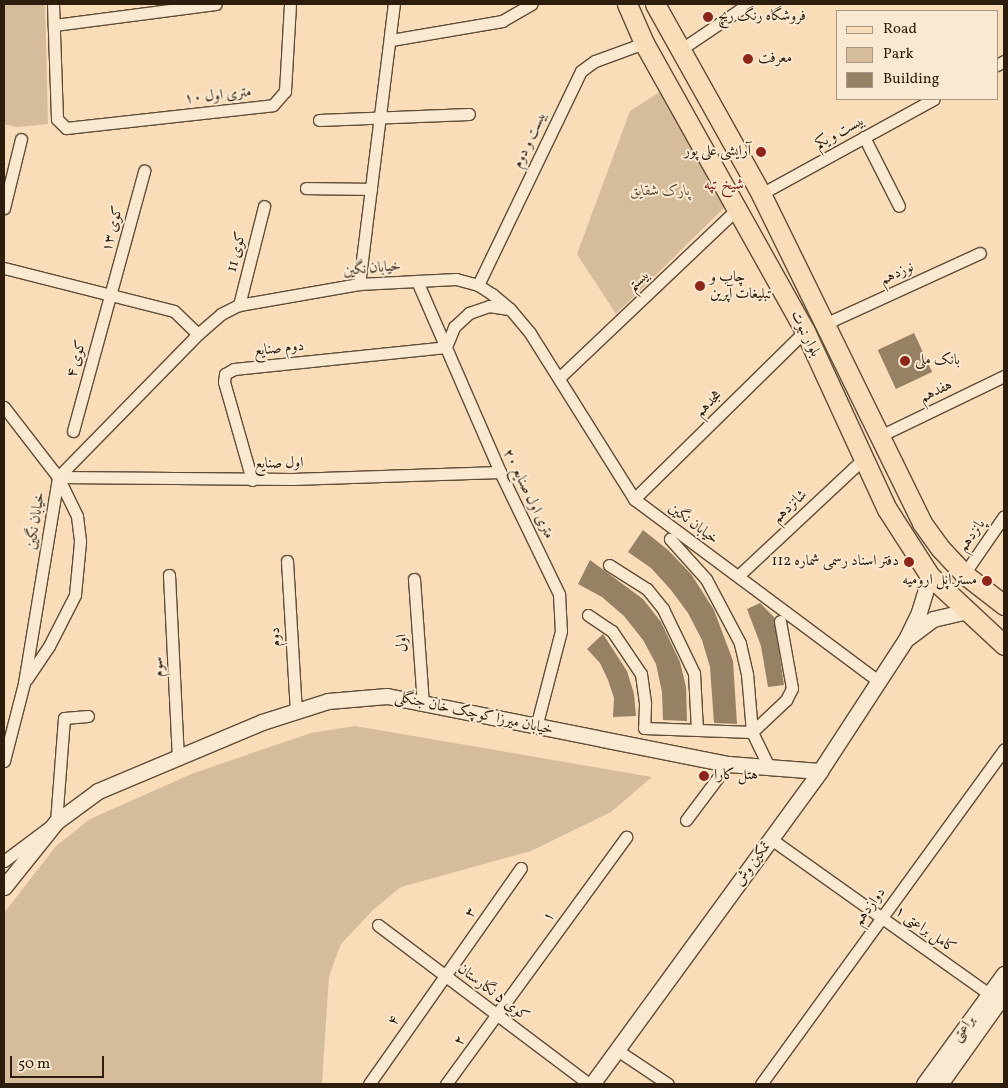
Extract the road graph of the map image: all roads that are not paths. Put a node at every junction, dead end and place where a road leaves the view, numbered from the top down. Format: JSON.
{"nodes":[{"id":1,"x":53,"y":4,"type":"edge"},
{"id":2,"x":216,"y":4,"type":"edge"},
{"id":3,"x":290,"y":4,"type":"edge"},
{"id":4,"x":394,"y":4,"type":"edge"},
{"id":5,"x":531,"y":4,"type":"edge"},
{"id":6,"x":627,"y":4,"type":"edge"},
{"id":7,"x":655,"y":4,"type":"edge"},
{"id":8,"x":748,"y":4,"type":"edge"},
{"id":9,"x":54,"y":25,"type":"junction"},
{"id":10,"x":391,"y":40,"type":"junction"},
{"id":11,"x":644,"y":43,"type":"junction"},
{"id":12,"x":680,"y":50,"type":"junction"},
{"id":13,"x":920,"y":102,"type":"edge"},
{"id":14,"x":469,"y":114,"type":"dead end"},
{"id":15,"x":381,"y":118,"type":"junction"},
{"id":16,"x":319,"y":120,"type":"dead end"},
{"id":17,"x":864,"y":137,"type":"junction"},
{"id":18,"x":22,"y":139,"type":"dead end"},
{"id":19,"x":144,"y":171,"type":"dead end"},
{"id":20,"x":306,"y":188,"type":"dead end"},
{"id":21,"x":371,"y":189,"type":"junction"},
{"id":22,"x":761,"y":194,"type":"junction"},
{"id":23,"x":264,"y":206,"type":"dead end"},
{"id":24,"x":900,"y":206,"type":"dead end"},
{"id":25,"x":4,"y":208,"type":"edge"},
{"id":26,"x":738,"y":208,"type":"junction"},
{"id":27,"x":980,"y":253,"type":"dead end"},
{"id":28,"x":4,"y":268,"type":"edge"},
{"id":29,"x":417,"y":281,"type":"junction"},
{"id":30,"x":359,"y":284,"type":"junction"},
{"id":31,"x":478,"y":285,"type":"junction"},
{"id":32,"x":111,"y":295,"type":"junction"},
{"id":33,"x":239,"y":304,"type":"junction"},
{"id":34,"x":510,"y":309,"type":"junction"},
{"id":35,"x":827,"y":323,"type":"junction"},
{"id":36,"x":805,"y":331,"type":"junction"},
{"id":37,"x":198,"y":334,"type":"junction"},
{"id":38,"x":446,"y":346,"type":"junction"},
{"id":39,"x":1004,"y":376,"type":"edge"},
{"id":40,"x":560,"y":377,"type":"junction"},
{"id":41,"x":4,"y":406,"type":"edge"},
{"id":42,"x":73,"y":431,"type":"dead end"},
{"id":43,"x":880,"y":436,"type":"junction"},
{"id":44,"x":863,"y":459,"type":"junction"},
{"id":45,"x":500,"y":472,"type":"junction"},
{"id":46,"x":58,"y":477,"type":"junction"},
{"id":47,"x":252,"y":480,"type":"junction"},
{"id":48,"x":634,"y":499,"type":"junction"},
{"id":49,"x":1004,"y":516,"type":"edge"},
{"id":50,"x":670,"y":540,"type":"dead end"},
{"id":51,"x":287,"y":561,"type":"dead end"},
{"id":52,"x":609,"y":565,"type":"dead end"},
{"id":53,"x":964,"y":574,"type":"junction"},
{"id":54,"x":169,"y":575,"type":"dead end"},
{"id":55,"x":738,"y":576,"type":"junction"},
{"id":56,"x":930,"y":576,"type":"junction"},
{"id":57,"x":414,"y":579,"type":"dead end"},
{"id":58,"x":1004,"y":605,"type":"edge"},
{"id":59,"x":964,"y":612,"type":"junction"},
{"id":60,"x":588,"y":615,"type":"dead end"},
{"id":61,"x":780,"y":621,"type":"dead end"},
{"id":62,"x":906,"y":639,"type":"junction"},
{"id":63,"x":1004,"y":645,"type":"edge"},
{"id":64,"x":878,"y":682,"type":"junction"},
{"id":65,"x":24,"y":683,"type":"junction"},
{"id":66,"x":423,"y":705,"type":"junction"},
{"id":67,"x":296,"y":711,"type":"junction"},
{"id":68,"x":88,"y":716,"type":"dead end"},
{"id":69,"x":536,"y":727,"type":"junction"},
{"id":70,"x":697,"y":730,"type":"junction"},
{"id":71,"x":752,"y":732,"type":"junction"},
{"id":72,"x":1004,"y":749,"type":"edge"},
{"id":73,"x":178,"y":757,"type":"junction"},
{"id":74,"x":4,"y":761,"type":"edge"},
{"id":75,"x":728,"y":764,"type":"junction"},
{"id":76,"x":769,"y":767,"type":"junction"},
{"id":77,"x":820,"y":772,"type":"junction"},
{"id":78,"x":686,"y":820,"type":"dead end"},
{"id":79,"x":56,"y":822,"type":"junction"},
{"id":80,"x":626,"y":837,"type":"dead end"},
{"id":81,"x":771,"y":840,"type":"junction"},
{"id":82,"x":4,"y":861,"type":"edge"},
{"id":83,"x":521,"y":868,"type":"dead end"},
{"id":84,"x":4,"y":887,"type":"edge"},
{"id":85,"x":881,"y":917,"type":"junction"},
{"id":86,"x":378,"y":925,"type":"dead end"},
{"id":87,"x":1004,"y":974,"type":"edge"},
{"id":88,"x":444,"y":975,"type":"junction"},
{"id":89,"x":997,"y":996,"type":"edge"},
{"id":90,"x":497,"y":1015,"type":"junction"},
{"id":91,"x":617,"y":1050,"type":"junction"},
{"id":92,"x":369,"y":1084,"type":"edge"},
{"id":93,"x":446,"y":1084,"type":"edge"},
{"id":94,"x":591,"y":1084,"type":"edge"},
{"id":95,"x":668,"y":1084,"type":"edge"},
{"id":96,"x":761,"y":1084,"type":"edge"},
{"id":97,"x":924,"y":1084,"type":"edge"},
{"id":98,"x":940,"y":1084,"type":"edge"}],
"edges":[{"from":1,"to":9,"type":"street"},
{"from":2,"to":9,"type":"street"},
{"from":3,"to":9,"type":"street","name":"۱۰ متری اول"},
{"from":4,"to":10,"type":"street"},
{"from":5,"to":10,"type":"street"},
{"from":6,"to":11,"type":"main road","name":"بلوار نبوت"},
{"from":7,"to":12,"type":"main road","name":"بلوار نبوت"},
{"from":8,"to":12,"type":"street"},
{"from":10,"to":15,"type":"street"},
{"from":11,"to":26,"type":"main road","name":"بلوار نبوت"},
{"from":11,"to":31,"type":"street","name":"بیست و دوم"},
{"from":12,"to":22,"type":"main road","name":"بلوار نبوت"},
{"from":13,"to":17,"type":"street","name":"بیست و یکم"},
{"from":14,"to":15,"type":"street"},
{"from":15,"to":16,"type":"street"},
{"from":15,"to":21,"type":"street"},
{"from":17,"to":22,"type":"street","name":"بیست و یکم"},
{"from":17,"to":24,"type":"street"},
{"from":18,"to":25,"type":"street"},
{"from":19,"to":32,"type":"street","name":"کوی ۱۳"},
{"from":20,"to":21,"type":"street"},
{"from":21,"to":30,"type":"street"},
{"from":22,"to":35,"type":"main road","name":"بلوار نبوت"},
{"from":23,"to":33,"type":"street","name":"کوی 11"},
{"from":26,"to":36,"type":"main road","name":"بلوار نبوت"},
{"from":26,"to":40,"type":"street","name":"بیستم"},
{"from":27,"to":35,"type":"street","name":"نوزدهم"},
{"from":28,"to":32,"type":"street"},
{"from":29,"to":30,"type":"street","name":"خیابان نگین"},
{"from":29,"to":31,"type":"street","name":"خیابان نگین"},
{"from":29,"to":38,"type":"street","name":"۲۰ متری اول صنایع"},
{"from":30,"to":33,"type":"street","name":"خیابان نگین"},
{"from":31,"to":34,"type":"street","name":"خیابان نگین"},
{"from":32,"to":37,"type":"street"},
{"from":32,"to":42,"type":"street","name":"کوی ۴"},
{"from":33,"to":37,"type":"street","name":"خیابان نگین"},
{"from":34,"to":38,"type":"street"},
{"from":34,"to":40,"type":"street","name":"خیابان نگین"},
{"from":35,"to":43,"type":"main road","name":"بلوار نبوت"},
{"from":36,"to":44,"type":"main road","name":"بلوار نبوت"},
{"from":36,"to":48,"type":"street","name":"هجدهم"},
{"from":37,"to":46,"type":"street","name":"خیابان نگین"},
{"from":38,"to":45,"type":"street","name":"۲۰ متری اول صنایع"},
{"from":38,"to":47,"type":"street","name":"دوم صنایع"},
{"from":39,"to":43,"type":"street","name":"هفدهم"},
{"from":40,"to":48,"type":"street","name":"خیابان نگین"},
{"from":41,"to":46,"type":"street"},
{"from":43,"to":53,"type":"main road","name":"بلوار نبوت"},
{"from":44,"to":55,"type":"street","name":"شانزدهم"},
{"from":44,"to":56,"type":"main road","name":"بلوار نبوت"},
{"from":45,"to":47,"type":"street","name":"اول صنایع"},
{"from":45,"to":69,"type":"street","name":"۲۰ متری اول صنایع"},
{"from":46,"to":47,"type":"street","name":"اول صنایع"},
{"from":46,"to":65,"type":"street","name":"خیابان نگین"},
{"from":46,"to":65,"type":"street"},
{"from":48,"to":55,"type":"street","name":"خیابان نگین"},
{"from":49,"to":53,"type":"street","name":"پانزدهم"},
{"from":50,"to":71,"type":"street"},
{"from":51,"to":67,"type":"street","name":"دوم"},
{"from":52,"to":70,"type":"street"},
{"from":53,"to":58,"type":"main road","name":"بلوار نبوت"},
{"from":54,"to":73,"type":"street","name":"سوم"},
{"from":55,"to":64,"type":"street","name":"خیابان نگین"},
{"from":56,"to":59,"type":"main road","name":"بلوار نبوت"},
{"from":56,"to":62,"type":"street"},
{"from":57,"to":66,"type":"street","name":"اول"},
{"from":59,"to":62,"type":"street"},
{"from":59,"to":63,"type":"main road","name":"بلوار نبوت"},
{"from":60,"to":70,"type":"street"},
{"from":61,"to":71,"type":"street"},
{"from":62,"to":64,"type":"street","name":"تمکین وش"},
{"from":64,"to":77,"type":"street","name":"تمکین وش"},
{"from":65,"to":74,"type":"street","name":"خیابان نگین"},
{"from":66,"to":67,"type":"street","name":"خیابان میرزا کوچک خان جنگلی"},
{"from":66,"to":69,"type":"street","name":"خیابان میرزا کوچک خان جنگلی"},
{"from":67,"to":73,"type":"street","name":"خیابان میرزا کوچک خان جنگلی"},
{"from":68,"to":79,"type":"street"},
{"from":69,"to":75,"type":"street","name":"خیابان میرزا کوچک خان جنگلی"},
{"from":70,"to":71,"type":"street"},
{"from":71,"to":76,"type":"street"},
{"from":72,"to":85,"type":"street","name":"دوازدهم"},
{"from":73,"to":79,"type":"street","name":"خیابان میرزا کوچک خان جنگلی"},
{"from":75,"to":76,"type":"street","name":"خیابان میرزا کوچک خان جنگلی"},
{"from":75,"to":78,"type":"street"},
{"from":76,"to":77,"type":"street","name":"خیابان میرزا کوچک خان جنگلی"},
{"from":77,"to":81,"type":"street","name":"تمکین وش"},
{"from":79,"to":82,"type":"street"},
{"from":79,"to":84,"type":"street","name":"خیابان میرزا کوچک خان جنگلی"},
{"from":80,"to":90,"type":"street","name":"۱"},
{"from":81,"to":85,"type":"street","name":"کامل براعتی ۱"},
{"from":81,"to":91,"type":"street","name":"تمکین وش"},
{"from":83,"to":88,"type":"street","name":"۳"},
{"from":85,"to":89,"type":"street","name":"کامل براعتی ۱"},
{"from":85,"to":96,"type":"street","name":"دوازدهم"},
{"from":86,"to":88,"type":"street","name":"کوی ۵ نگارستان"},
{"from":87,"to":89,"type":"street","name":"براعتی"},
{"from":88,"to":90,"type":"street","name":"کوی ۵ نگارستان"},
{"from":88,"to":92,"type":"street","name":"۴"},
{"from":89,"to":97,"type":"street","name":"براعتی"},
{"from":89,"to":98,"type":"street","name":"براعتی"},
{"from":90,"to":93,"type":"street","name":"۲"},
{"from":90,"to":94,"type":"street","name":"کوی ۵ نگارستان"},
{"from":91,"to":94,"type":"street","name":"تمکین وش"},
{"from":91,"to":95,"type":"street"}]}
